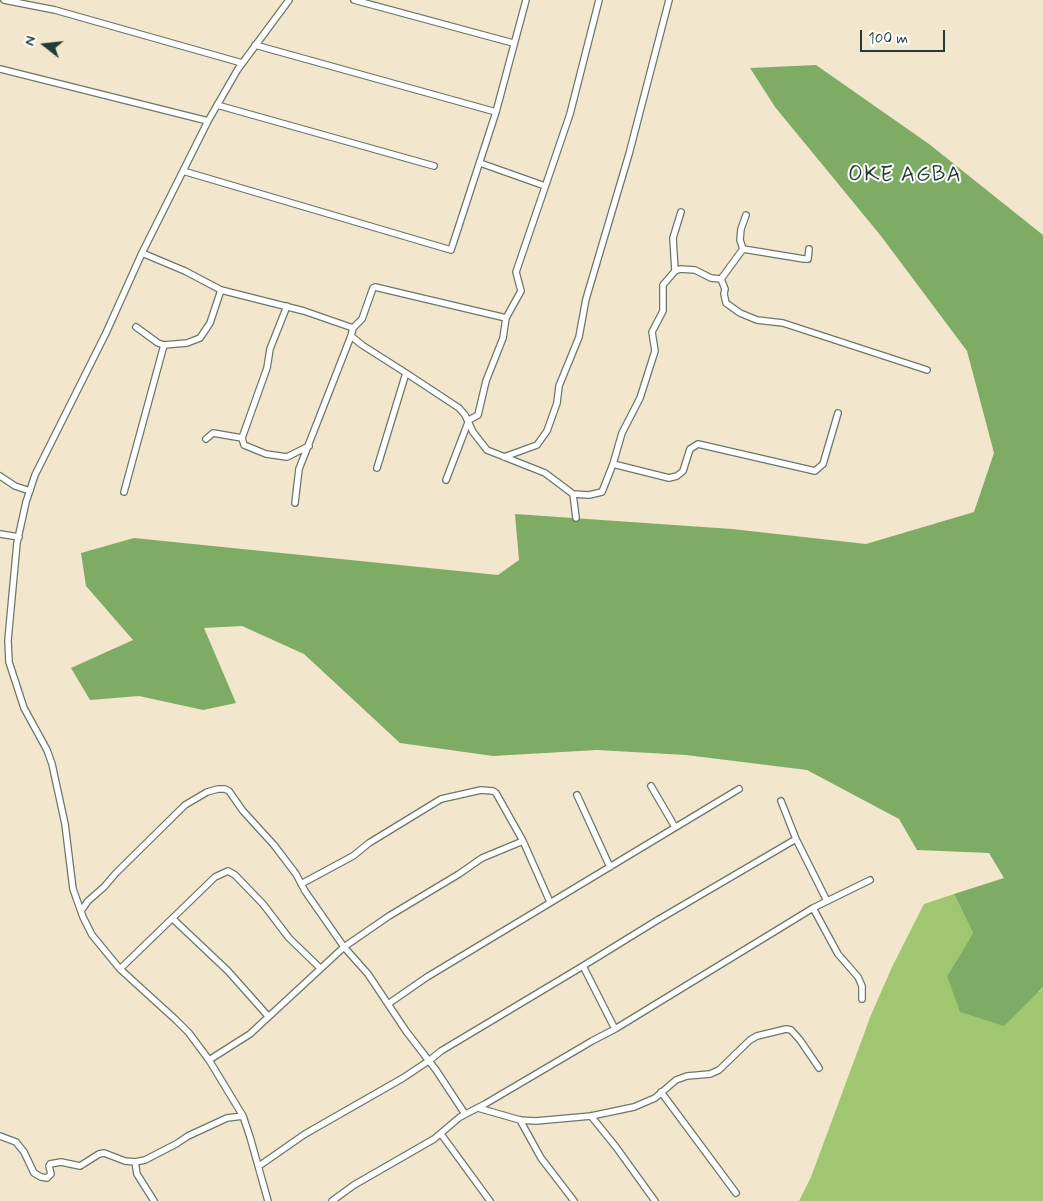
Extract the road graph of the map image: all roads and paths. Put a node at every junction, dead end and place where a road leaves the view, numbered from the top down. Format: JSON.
{"nodes":[{"id":1,"x":4,"y":0,"type":"edge"},
{"id":2,"x":354,"y":0,"type":"edge"},
{"id":3,"x":526,"y":0,"type":"edge"},
{"id":4,"x":598,"y":0,"type":"edge"},
{"id":5,"x":669,"y":0,"type":"edge"},
{"id":6,"x":286,"y":1,"type":"edge"},
{"id":7,"x":514,"y":43,"type":"junction"},
{"id":8,"x":256,"y":45,"type":"junction"},
{"id":9,"x":242,"y":63,"type":"junction"},
{"id":10,"x":0,"y":69,"type":"edge"},
{"id":11,"x":217,"y":105,"type":"junction"},
{"id":12,"x":496,"y":112,"type":"junction"},
{"id":13,"x":208,"y":121,"type":"junction"},
{"id":14,"x":480,"y":164,"type":"junction"},
{"id":15,"x":434,"y":166,"type":"dead end"},
{"id":16,"x":183,"y":171,"type":"junction"},
{"id":17,"x":545,"y":186,"type":"junction"},
{"id":18,"x":681,"y":212,"type":"dead end"},
{"id":19,"x":746,"y":215,"type":"dead end"},
{"id":20,"x":743,"y":249,"type":"junction"},
{"id":21,"x":809,"y":249,"type":"dead end"},
{"id":22,"x":142,"y":253,"type":"junction"},
{"id":23,"x":674,"y":272,"type":"junction"},
{"id":24,"x":721,"y":279,"type":"junction"},
{"id":25,"x":221,"y":290,"type":"junction"},
{"id":26,"x":287,"y":306,"type":"junction"},
{"id":27,"x":506,"y":318,"type":"junction"},
{"id":28,"x":136,"y":327,"type":"dead end"},
{"id":29,"x":354,"y":328,"type":"junction"},
{"id":30,"x":351,"y":336,"type":"junction"},
{"id":31,"x":164,"y":345,"type":"junction"},
{"id":32,"x":926,"y":370,"type":"dead end"},
{"id":33,"x":406,"y":373,"type":"junction"},
{"id":34,"x":838,"y":413,"type":"dead end"},
{"id":35,"x":469,"y":420,"type":"junction"},
{"id":36,"x":242,"y":438,"type":"junction"},
{"id":37,"x":206,"y":439,"type":"dead end"},
{"id":38,"x":309,"y":446,"type":"junction"},
{"id":39,"x":504,"y":457,"type":"junction"},
{"id":40,"x":613,"y":464,"type":"junction"},
{"id":41,"x":378,"y":468,"type":"dead end"},
{"id":42,"x":0,"y":476,"type":"edge"},
{"id":43,"x":446,"y":480,"type":"dead end"},
{"id":44,"x":30,"y":491,"type":"junction"},
{"id":45,"x":124,"y":492,"type":"dead end"},
{"id":46,"x":573,"y":494,"type":"junction"},
{"id":47,"x":295,"y":503,"type":"dead end"},
{"id":48,"x":576,"y":518,"type":"dead end"},
{"id":49,"x":0,"y":534,"type":"edge"},
{"id":50,"x":18,"y":537,"type":"junction"},
{"id":51,"x":651,"y":786,"type":"dead end"},
{"id":52,"x":739,"y":789,"type":"dead end"},
{"id":53,"x":577,"y":795,"type":"dead end"},
{"id":54,"x":781,"y":801,"type":"dead end"},
{"id":55,"x":675,"y":827,"type":"junction"},
{"id":56,"x":796,"y":839,"type":"junction"},
{"id":57,"x":522,"y":841,"type":"junction"},
{"id":58,"x":610,"y":866,"type":"junction"},
{"id":59,"x":870,"y":880,"type":"dead end"},
{"id":60,"x":301,"y":884,"type":"junction"},
{"id":61,"x":827,"y":901,"type":"junction"},
{"id":62,"x":550,"y":902,"type":"junction"},
{"id":63,"x":813,"y":908,"type":"junction"},
{"id":64,"x":80,"y":911,"type":"junction"},
{"id":65,"x":173,"y":919,"type":"junction"},
{"id":66,"x":344,"y":947,"type":"junction"},
{"id":67,"x":583,"y":966,"type":"junction"},
{"id":68,"x":320,"y":968,"type":"junction"},
{"id":69,"x":120,"y":969,"type":"junction"},
{"id":70,"x":862,"y":999,"type":"dead end"},
{"id":71,"x":388,"y":1004,"type":"junction"},
{"id":72,"x":268,"y":1016,"type":"junction"},
{"id":73,"x":615,"y":1029,"type":"junction"},
{"id":74,"x":209,"y":1060,"type":"junction"},
{"id":75,"x":430,"y":1060,"type":"junction"},
{"id":76,"x":819,"y":1068,"type":"dead end"},
{"id":77,"x":661,"y":1092,"type":"junction"},
{"id":78,"x":478,"y":1108,"type":"junction"},
{"id":79,"x":465,"y":1114,"type":"junction"},
{"id":80,"x":242,"y":1116,"type":"junction"},
{"id":81,"x":591,"y":1116,"type":"junction"},
{"id":82,"x":520,"y":1120,"type":"junction"},
{"id":83,"x":441,"y":1134,"type":"junction"},
{"id":84,"x":0,"y":1136,"type":"edge"},
{"id":85,"x":135,"y":1162,"type":"junction"},
{"id":86,"x":259,"y":1166,"type":"junction"},
{"id":87,"x":736,"y":1193,"type":"dead end"},
{"id":88,"x":154,"y":1201,"type":"edge"},
{"id":89,"x":268,"y":1201,"type":"edge"},
{"id":90,"x":332,"y":1201,"type":"edge"},
{"id":91,"x":490,"y":1201,"type":"edge"},
{"id":92,"x":574,"y":1201,"type":"edge"},
{"id":93,"x":655,"y":1201,"type":"edge"}],
"edges":[{"from":1,"to":9,"type":"street"},
{"from":2,"to":7,"type":"street"},
{"from":3,"to":7,"type":"street"},
{"from":4,"to":17,"type":"street"},
{"from":5,"to":39,"type":"street"},
{"from":6,"to":8,"type":"street"},
{"from":7,"to":12,"type":"street"},
{"from":8,"to":9,"type":"street"},
{"from":8,"to":12,"type":"street"},
{"from":9,"to":11,"type":"street"},
{"from":10,"to":13,"type":"street"},
{"from":11,"to":13,"type":"street"},
{"from":11,"to":15,"type":"street"},
{"from":12,"to":14,"type":"street"},
{"from":13,"to":16,"type":"street"},
{"from":14,"to":16,"type":"street"},
{"from":14,"to":17,"type":"street"},
{"from":16,"to":22,"type":"street"},
{"from":17,"to":27,"type":"street"},
{"from":18,"to":23,"type":"street"},
{"from":19,"to":20,"type":"street"},
{"from":20,"to":21,"type":"street"},
{"from":20,"to":24,"type":"street"},
{"from":22,"to":25,"type":"street"},
{"from":22,"to":44,"type":"street"},
{"from":23,"to":24,"type":"street"},
{"from":23,"to":40,"type":"street"},
{"from":24,"to":32,"type":"street"},
{"from":25,"to":26,"type":"street"},
{"from":25,"to":31,"type":"street"},
{"from":26,"to":29,"type":"street"},
{"from":26,"to":36,"type":"street"},
{"from":27,"to":29,"type":"street"},
{"from":27,"to":35,"type":"street"},
{"from":28,"to":31,"type":"street"},
{"from":29,"to":30,"type":"street"},
{"from":30,"to":33,"type":"street"},
{"from":30,"to":38,"type":"street"},
{"from":31,"to":45,"type":"street"},
{"from":33,"to":35,"type":"street"},
{"from":33,"to":41,"type":"street"},
{"from":34,"to":40,"type":"street"},
{"from":35,"to":39,"type":"street"},
{"from":35,"to":43,"type":"street"},
{"from":36,"to":37,"type":"street"},
{"from":36,"to":38,"type":"street"},
{"from":38,"to":47,"type":"street"},
{"from":39,"to":46,"type":"street"},
{"from":40,"to":46,"type":"street"},
{"from":42,"to":44,"type":"street"},
{"from":44,"to":50,"type":"street"},
{"from":46,"to":48,"type":"street"},
{"from":49,"to":50,"type":"street"},
{"from":50,"to":64,"type":"street"},
{"from":51,"to":55,"type":"street"},
{"from":52,"to":55,"type":"street"},
{"from":53,"to":58,"type":"street"},
{"from":54,"to":56,"type":"street"},
{"from":55,"to":58,"type":"street"},
{"from":56,"to":61,"type":"street"},
{"from":56,"to":67,"type":"street"},
{"from":57,"to":60,"type":"street"},
{"from":57,"to":62,"type":"street"},
{"from":57,"to":66,"type":"street"},
{"from":58,"to":62,"type":"street"},
{"from":59,"to":61,"type":"street"},
{"from":60,"to":64,"type":"street"},
{"from":60,"to":66,"type":"street"},
{"from":61,"to":63,"type":"street"},
{"from":62,"to":71,"type":"street"},
{"from":63,"to":70,"type":"street"},
{"from":63,"to":73,"type":"street"},
{"from":64,"to":69,"type":"street"},
{"from":65,"to":68,"type":"street"},
{"from":65,"to":69,"type":"street"},
{"from":65,"to":72,"type":"street"},
{"from":66,"to":68,"type":"street"},
{"from":66,"to":71,"type":"street"},
{"from":67,"to":73,"type":"street"},
{"from":67,"to":75,"type":"street"},
{"from":68,"to":72,"type":"street"},
{"from":69,"to":74,"type":"street"},
{"from":71,"to":75,"type":"street"},
{"from":72,"to":74,"type":"street"},
{"from":73,"to":78,"type":"street"},
{"from":74,"to":80,"type":"street"},
{"from":75,"to":79,"type":"street"},
{"from":75,"to":86,"type":"street"},
{"from":76,"to":77,"type":"street"},
{"from":77,"to":81,"type":"street"},
{"from":77,"to":87,"type":"street"},
{"from":78,"to":79,"type":"street"},
{"from":78,"to":82,"type":"street"},
{"from":79,"to":83,"type":"street"},
{"from":80,"to":85,"type":"street"},
{"from":80,"to":86,"type":"street"},
{"from":81,"to":82,"type":"street"},
{"from":81,"to":93,"type":"street"},
{"from":82,"to":92,"type":"street"},
{"from":83,"to":90,"type":"street"},
{"from":83,"to":91,"type":"street"},
{"from":84,"to":85,"type":"street"},
{"from":85,"to":88,"type":"street"},
{"from":86,"to":89,"type":"street"}]}
